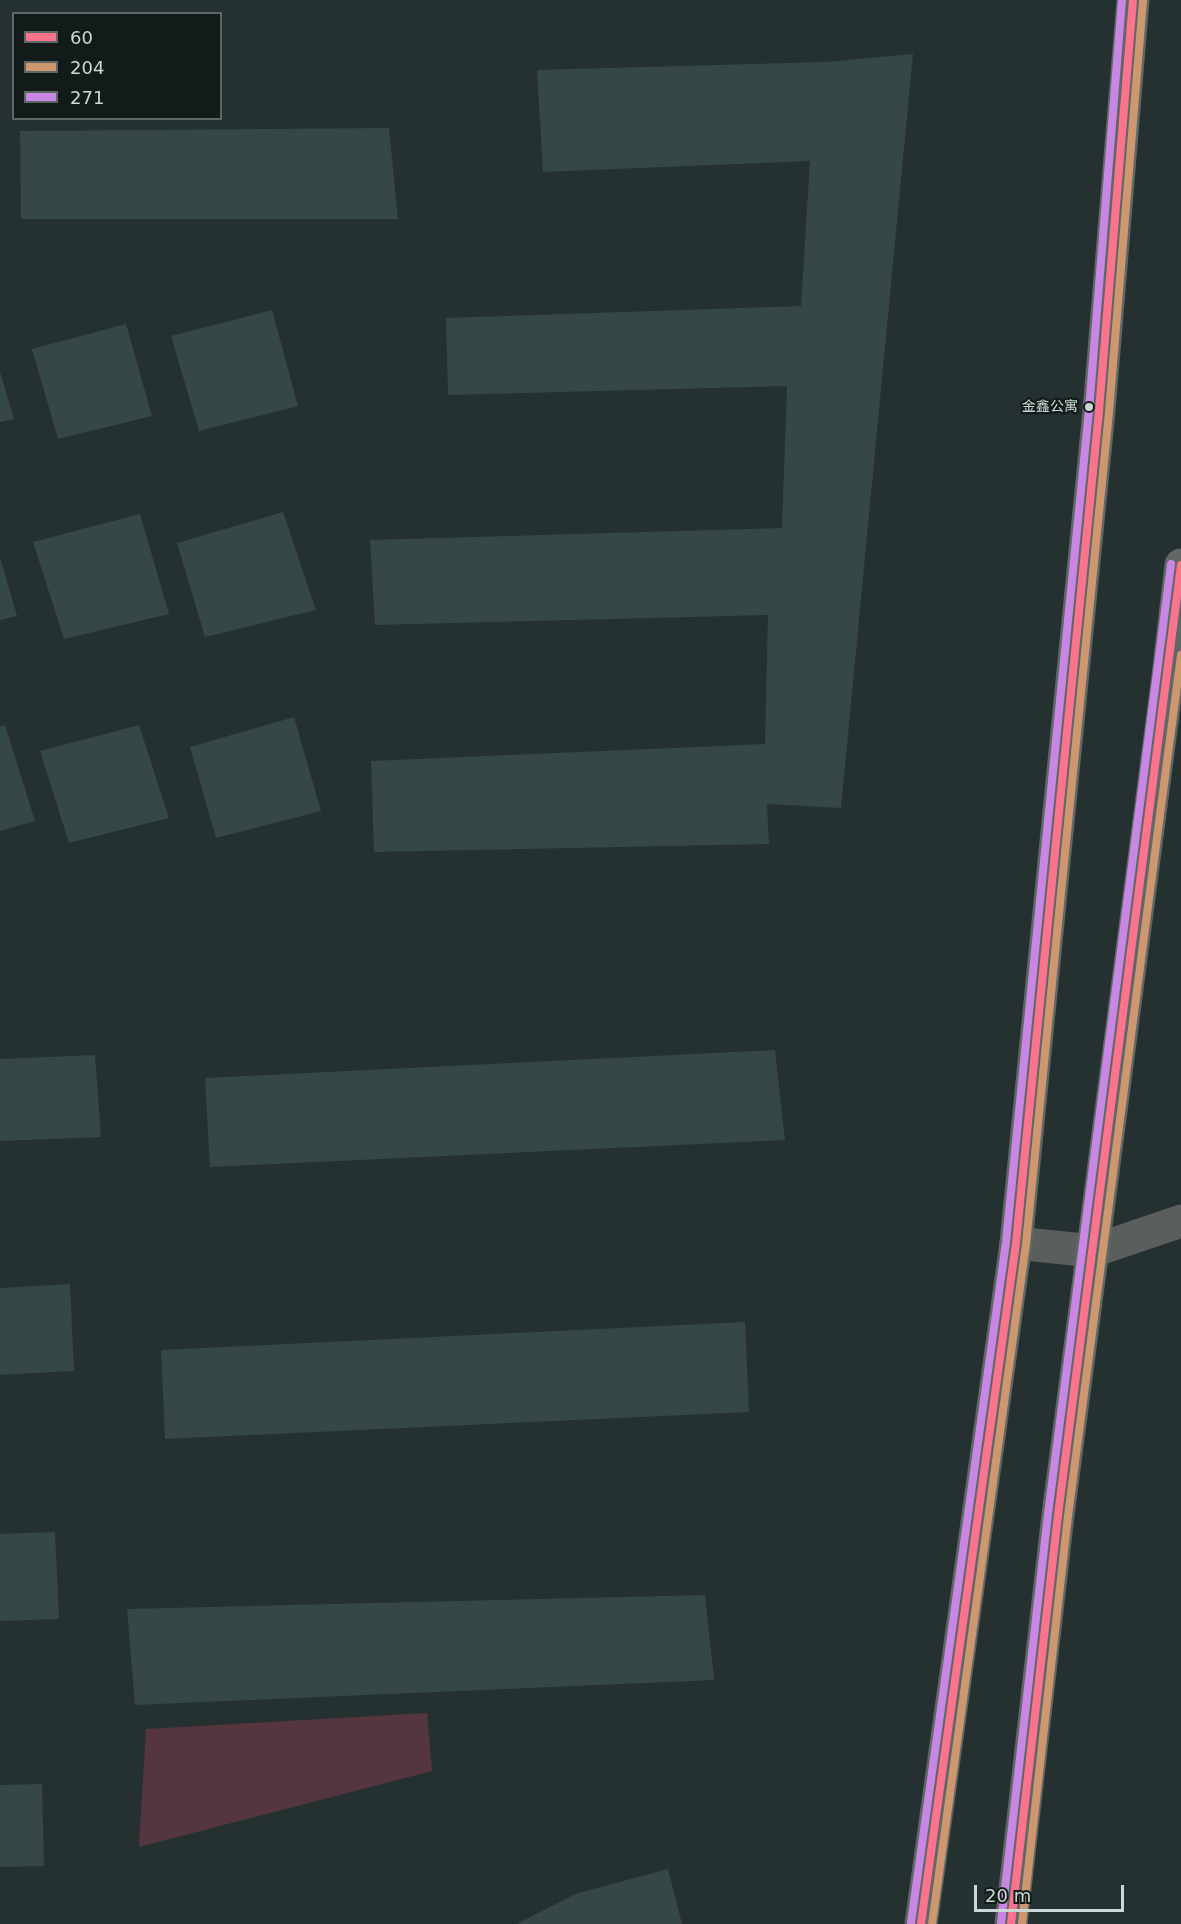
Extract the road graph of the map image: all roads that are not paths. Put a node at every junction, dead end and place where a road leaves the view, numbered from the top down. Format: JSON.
{"nodes":[{"id":1,"x":1133,"y":0,"type":"edge"},
{"id":2,"x":1181,"y":565,"type":"edge"},
{"id":3,"x":1181,"y":1221,"type":"edge"},
{"id":4,"x":1016,"y":1243,"type":"junction"},
{"id":5,"x":1093,"y":1251,"type":"junction"},
{"id":6,"x":921,"y":1924,"type":"edge"},
{"id":7,"x":1011,"y":1924,"type":"edge"}],
"edges":[{"from":1,"to":4,"type":"main road"},
{"from":2,"to":5,"type":"main road"},
{"from":3,"to":5,"type":"street"},
{"from":4,"to":5,"type":"street"},
{"from":4,"to":6,"type":"main road"},
{"from":5,"to":7,"type":"main road"}]}
